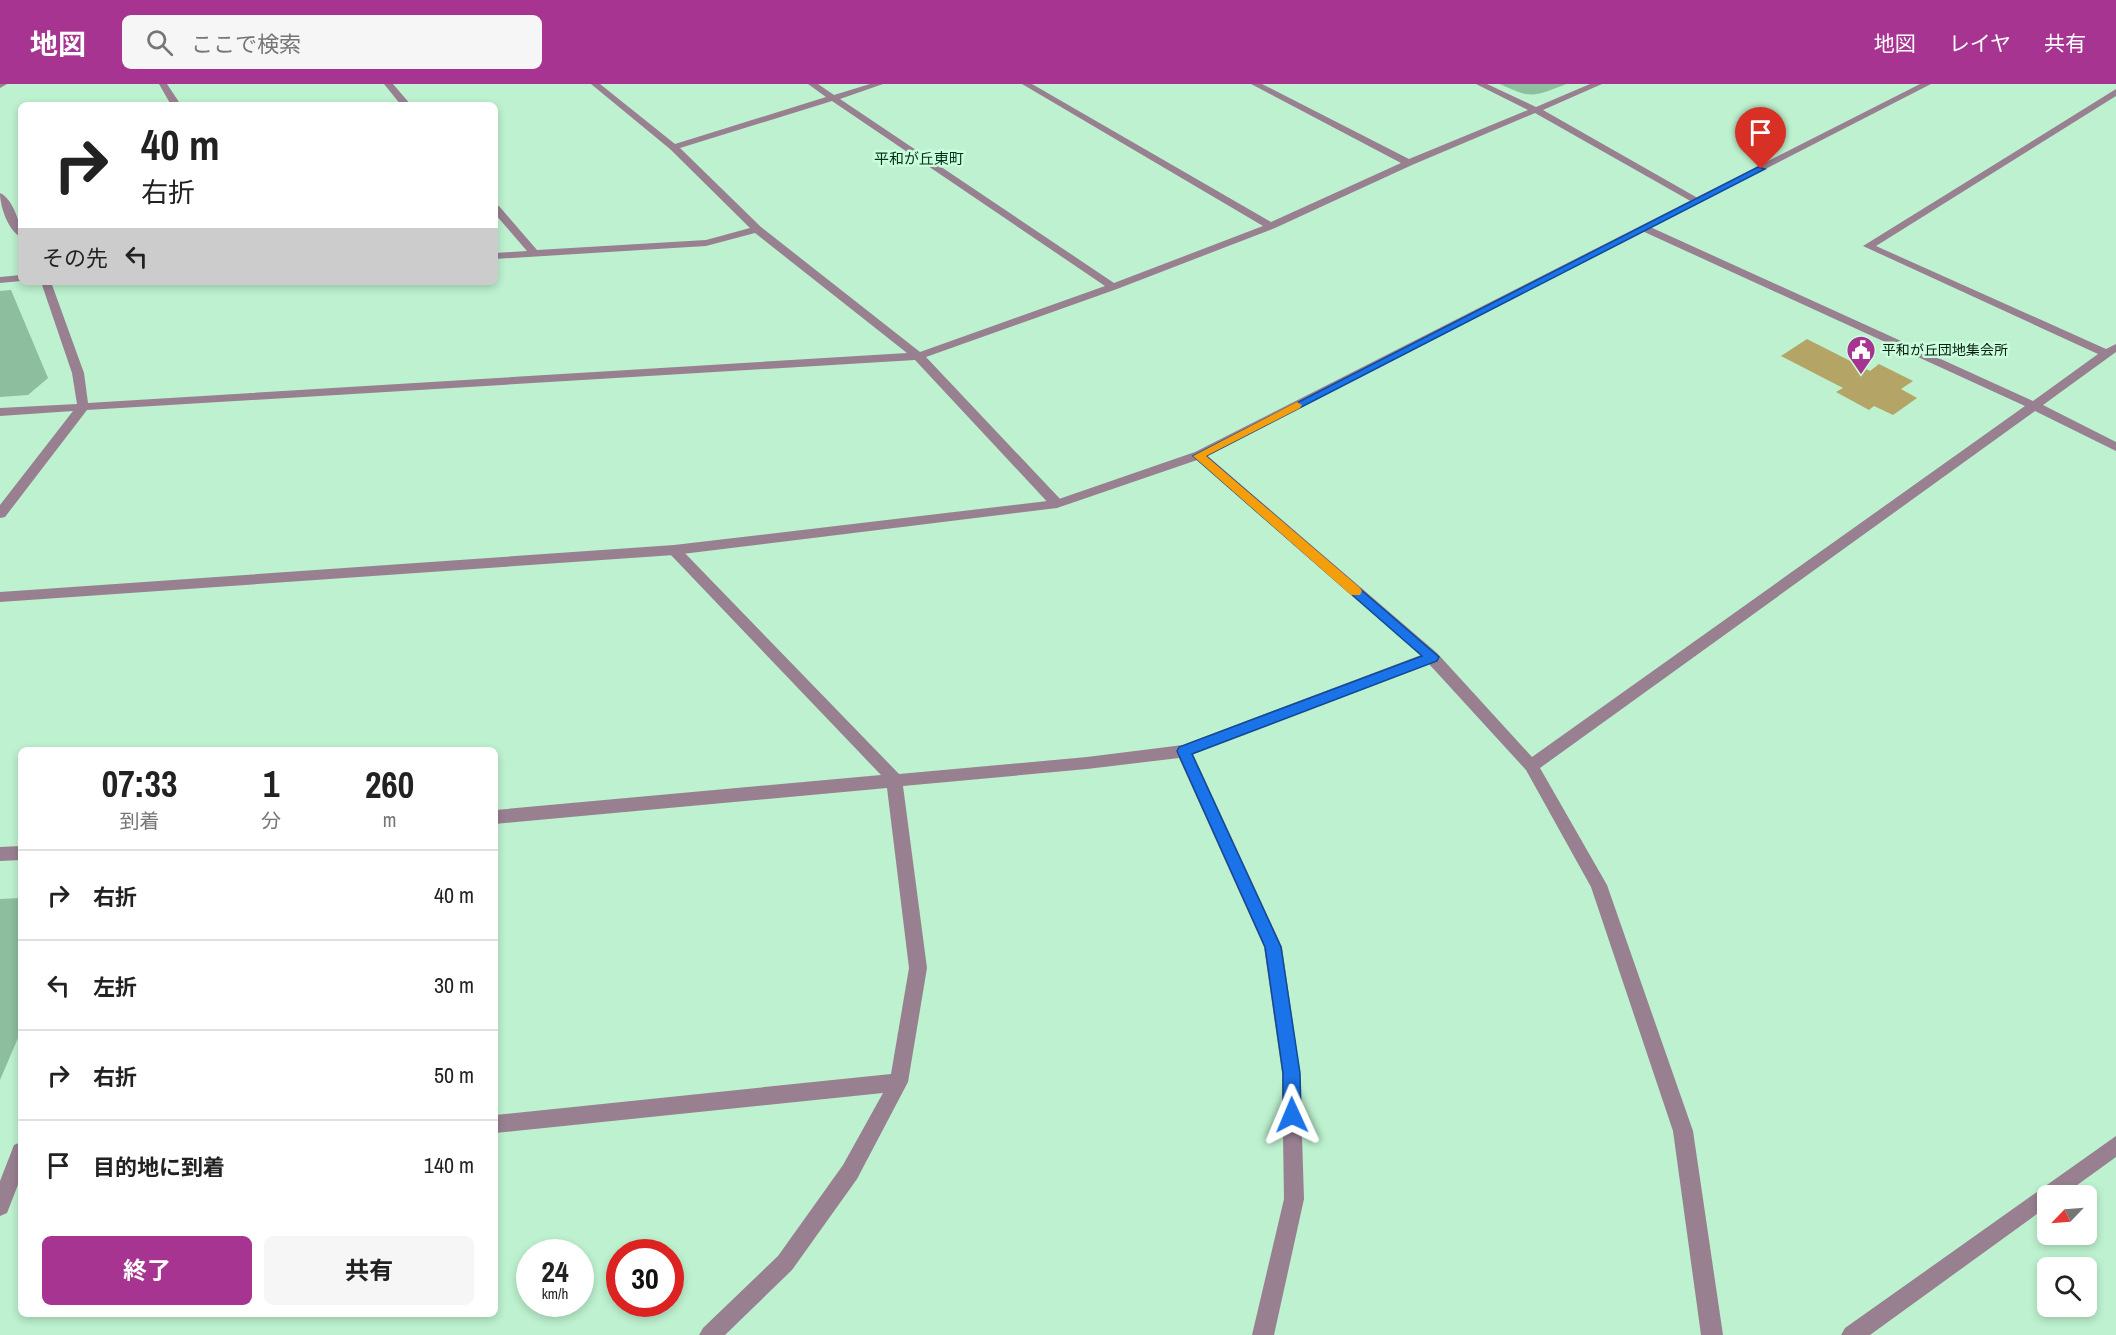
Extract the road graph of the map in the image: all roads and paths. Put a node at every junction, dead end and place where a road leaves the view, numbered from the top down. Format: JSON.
{"nodes":[{"id":1,"x":163,"y":84,"type":"edge"},
{"id":2,"x":388,"y":84,"type":"edge"},
{"id":3,"x":595,"y":84,"type":"edge"},
{"id":4,"x":812,"y":84,"type":"edge"},
{"id":5,"x":879,"y":84,"type":"edge"},
{"id":6,"x":1026,"y":84,"type":"edge"},
{"id":7,"x":1255,"y":84,"type":"edge"},
{"id":8,"x":1480,"y":84,"type":"edge"},
{"id":9,"x":1598,"y":84,"type":"edge"},
{"id":10,"x":1927,"y":84,"type":"edge"},
{"id":11,"x":2116,"y":92,"type":"edge"},
{"id":12,"x":832,"y":98,"type":"junction"},
{"id":13,"x":174,"y":102,"type":"edge"},
{"id":14,"x":403,"y":102,"type":"edge"},
{"id":15,"x":1536,"y":110,"type":"junction"},
{"id":16,"x":673,"y":147,"type":"junction"},
{"id":17,"x":1409,"y":164,"type":"junction"},
{"id":18,"x":0,"y":196,"type":"edge"},
{"id":19,"x":1698,"y":201,"type":"junction"},
{"id":20,"x":498,"y":211,"type":"edge"},
{"id":21,"x":1271,"y":226,"type":"junction"},
{"id":22,"x":1644,"y":228,"type":"junction"},
{"id":23,"x":18,"y":229,"type":"edge"},
{"id":24,"x":757,"y":229,"type":"junction"},
{"id":25,"x":535,"y":254,"type":"junction"},
{"id":26,"x":498,"y":256,"type":"edge"},
{"id":27,"x":18,"y":278,"type":"edge"},
{"id":28,"x":0,"y":280,"type":"edge"},
{"id":29,"x":47,"y":285,"type":"edge"},
{"id":30,"x":1113,"y":287,"type":"junction"},
{"id":31,"x":2111,"y":350,"type":"edge"},
{"id":32,"x":918,"y":356,"type":"junction"},
{"id":33,"x":2035,"y":406,"type":"junction"},
{"id":34,"x":83,"y":407,"type":"junction"},
{"id":35,"x":0,"y":412,"type":"edge"},
{"id":36,"x":2116,"y":447,"type":"edge"},
{"id":37,"x":1199,"y":456,"type":"junction"},
{"id":38,"x":1057,"y":504,"type":"junction"},
{"id":39,"x":0,"y":514,"type":"edge"},
{"id":40,"x":674,"y":550,"type":"junction"},
{"id":41,"x":0,"y":597,"type":"edge"},
{"id":42,"x":1432,"y":657,"type":"junction"},
{"id":43,"x":1184,"y":751,"type":"junction"},
{"id":44,"x":1531,"y":766,"type":"junction"},
{"id":45,"x":894,"y":779,"type":"junction"},
{"id":46,"x":498,"y":817,"type":"edge"},
{"id":47,"x":18,"y":853,"type":"edge"},
{"id":48,"x":0,"y":854,"type":"edge"},
{"id":49,"x":899,"y":1082,"type":"junction"},
{"id":50,"x":498,"y":1124,"type":"edge"},
{"id":51,"x":2116,"y":1144,"type":"edge"},
{"id":52,"x":17,"y":1174,"type":"edge"},
{"id":53,"x":0,"y":1206,"type":"edge"},
{"id":54,"x":710,"y":1335,"type":"edge"},
{"id":55,"x":1263,"y":1335,"type":"edge"},
{"id":56,"x":1712,"y":1335,"type":"edge"},
{"id":57,"x":1852,"y":1335,"type":"edge"}],
"edges":[{"from":1,"to":13,"type":"street"},
{"from":2,"to":14,"type":"street"},
{"from":3,"to":16,"type":"street"},
{"from":4,"to":12,"type":"street"},
{"from":5,"to":12,"type":"street"},
{"from":6,"to":21,"type":"street"},
{"from":7,"to":17,"type":"street"},
{"from":8,"to":15,"type":"street"},
{"from":9,"to":15,"type":"street"},
{"from":10,"to":19,"type":"street"},
{"from":11,"to":31,"type":"street"},
{"from":12,"to":16,"type":"street"},
{"from":12,"to":30,"type":"street"},
{"from":15,"to":17,"type":"street"},
{"from":15,"to":19,"type":"street"},
{"from":16,"to":24,"type":"street"},
{"from":17,"to":21,"type":"street"},
{"from":18,"to":23,"type":"street"},
{"from":19,"to":22,"type":"street"},
{"from":20,"to":25,"type":"street"},
{"from":21,"to":30,"type":"street"},
{"from":22,"to":33,"type":"street"},
{"from":22,"to":37,"type":"street"},
{"from":24,"to":25,"type":"street"},
{"from":24,"to":32,"type":"street"},
{"from":25,"to":26,"type":"street"},
{"from":27,"to":28,"type":"street"},
{"from":29,"to":34,"type":"street"},
{"from":30,"to":32,"type":"street"},
{"from":31,"to":33,"type":"street"},
{"from":32,"to":34,"type":"street"},
{"from":32,"to":38,"type":"street"},
{"from":33,"to":36,"type":"street"},
{"from":33,"to":44,"type":"street"},
{"from":34,"to":35,"type":"street"},
{"from":34,"to":39,"type":"street"},
{"from":37,"to":38,"type":"street"},
{"from":37,"to":42,"type":"street"},
{"from":38,"to":40,"type":"street"},
{"from":40,"to":41,"type":"street"},
{"from":40,"to":45,"type":"street"},
{"from":42,"to":43,"type":"street"},
{"from":42,"to":44,"type":"street"},
{"from":43,"to":45,"type":"street"},
{"from":43,"to":55,"type":"street"},
{"from":44,"to":56,"type":"street"},
{"from":45,"to":46,"type":"street"},
{"from":45,"to":49,"type":"street"},
{"from":47,"to":48,"type":"street"},
{"from":49,"to":50,"type":"street"},
{"from":49,"to":54,"type":"street"},
{"from":51,"to":57,"type":"street"},
{"from":52,"to":53,"type":"street"}]}
